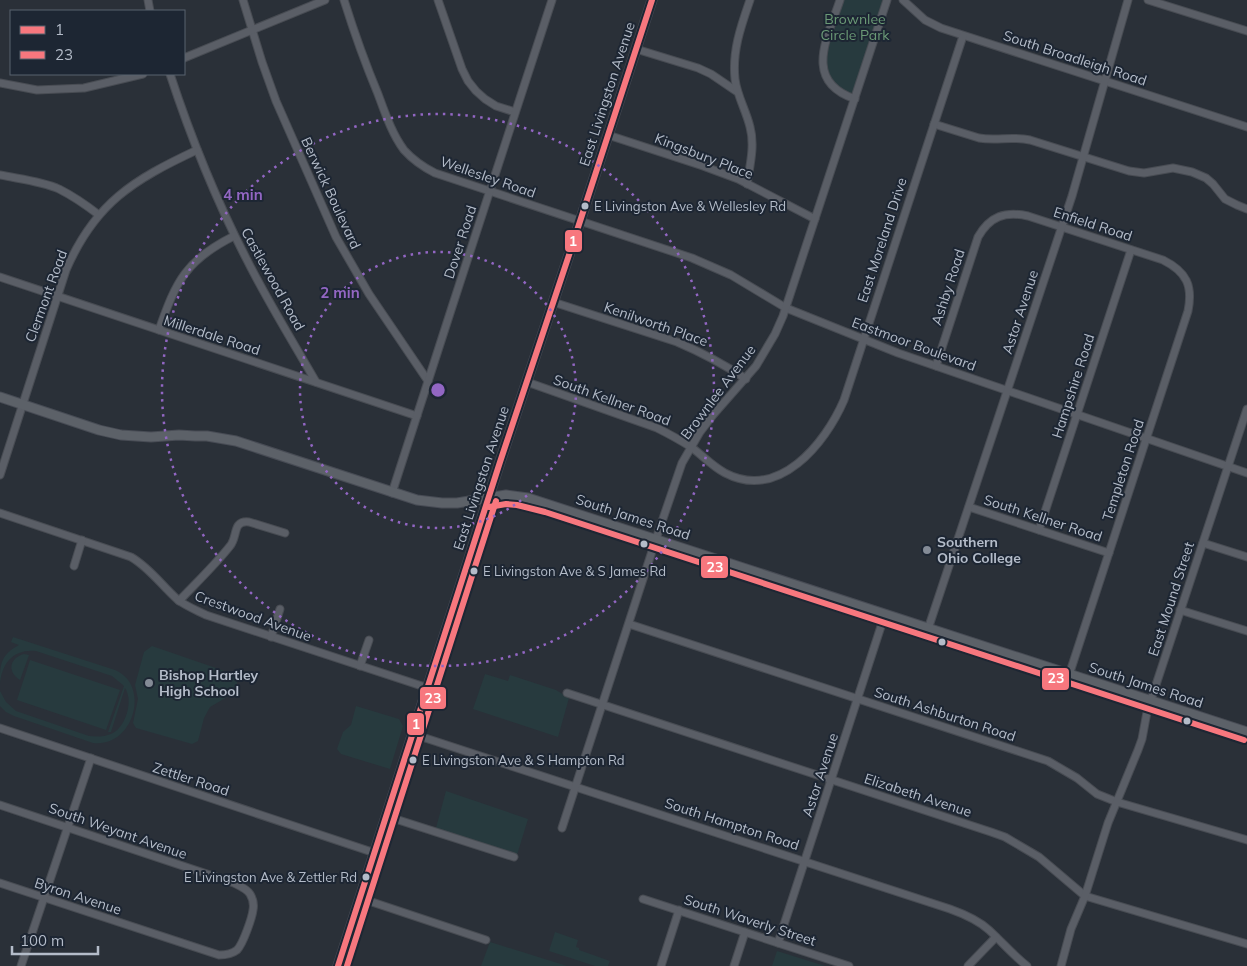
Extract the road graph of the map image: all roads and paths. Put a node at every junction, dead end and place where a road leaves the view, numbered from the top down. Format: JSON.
{"nodes":[{"id":1,"x":243,"y":0,"type":"edge"},
{"id":2,"x":325,"y":0,"type":"edge"},
{"id":3,"x":344,"y":0,"type":"edge"},
{"id":4,"x":438,"y":0,"type":"edge"},
{"id":5,"x":552,"y":0,"type":"edge"},
{"id":6,"x":652,"y":0,"type":"edge"},
{"id":7,"x":750,"y":0,"type":"edge"},
{"id":8,"x":840,"y":0,"type":"edge"},
{"id":9,"x":887,"y":0,"type":"edge"},
{"id":10,"x":903,"y":0,"type":"edge"},
{"id":11,"x":1128,"y":0,"type":"edge"},
{"id":12,"x":1148,"y":0,"type":"edge"},
{"id":13,"x":252,"y":30,"type":"junction"},
{"id":14,"x":1247,"y":32,"type":"edge"},
{"id":15,"x":963,"y":36,"type":"junction"},
{"id":16,"x":636,"y":49,"type":"junction"},
{"id":17,"x":185,"y":58,"type":"edge"},
{"id":18,"x":138,"y":75,"type":"edge"},
{"id":19,"x":170,"y":75,"type":"edge"},
{"id":20,"x":1105,"y":81,"type":"junction"},
{"id":21,"x":0,"y":84,"type":"edge"},
{"id":22,"x":736,"y":91,"type":"junction"},
{"id":23,"x":854,"y":99,"type":"junction"},
{"id":24,"x":516,"y":112,"type":"junction"},
{"id":25,"x":934,"y":124,"type":"junction"},
{"id":26,"x":1247,"y":127,"type":"edge"},
{"id":27,"x":608,"y":135,"type":"junction"},
{"id":28,"x":197,"y":150,"type":"junction"},
{"id":29,"x":1083,"y":156,"type":"junction"},
{"id":30,"x":0,"y":175,"type":"edge"},
{"id":31,"x":747,"y":184,"type":"junction"},
{"id":32,"x":489,"y":192,"type":"junction"},
{"id":33,"x":1247,"y":209,"type":"edge"},
{"id":34,"x":99,"y":215,"type":"junction"},
{"id":35,"x":815,"y":219,"type":"junction"},
{"id":36,"x":992,"y":220,"type":"joint"},
{"id":37,"x":580,"y":221,"type":"junction"},
{"id":38,"x":1061,"y":227,"type":"junction"},
{"id":39,"x":234,"y":236,"type":"junction"},
{"id":40,"x":1131,"y":250,"type":"junction"},
{"id":41,"x":1182,"y":274,"type":"joint"},
{"id":42,"x":0,"y":277,"type":"edge"},
{"id":43,"x":58,"y":296,"type":"junction"},
{"id":44,"x":553,"y":302,"type":"junction"},
{"id":45,"x":786,"y":308,"type":"junction"},
{"id":46,"x":159,"y":330,"type":"junction"},
{"id":47,"x":864,"y":339,"type":"junction"},
{"id":48,"x":936,"y":366,"type":"junction"},
{"id":49,"x":746,"y":378,"type":"junction"},
{"id":50,"x":428,"y":381,"type":"junction"},
{"id":51,"x":316,"y":382,"type":"junction"},
{"id":52,"x":527,"y":382,"type":"junction"},
{"id":53,"x":1007,"y":391,"type":"junction"},
{"id":54,"x":0,"y":397,"type":"edge"},
{"id":55,"x":23,"y":405,"type":"junction"},
{"id":56,"x":1247,"y":409,"type":"edge"},
{"id":57,"x":1077,"y":415,"type":"junction"},
{"id":58,"x":417,"y":416,"type":"junction"},
{"id":59,"x":1146,"y":439,"type":"junction"},
{"id":60,"x":691,"y":447,"type":"junction"},
{"id":61,"x":793,"y":467,"type":"joint"},
{"id":62,"x":1228,"y":467,"type":"junction"},
{"id":63,"x":1247,"y":473,"type":"edge"},
{"id":64,"x":0,"y":475,"type":"edge"},
{"id":65,"x":392,"y":493,"type":"junction"},
{"id":66,"x":488,"y":498,"type":"junction"},
{"id":67,"x":969,"y":507,"type":"junction"},
{"id":68,"x":0,"y":513,"type":"edge"},
{"id":69,"x":1039,"y":530,"type":"junction"},
{"id":70,"x":285,"y":532,"type":"dead end"},
{"id":71,"x":656,"y":539,"type":"junction"},
{"id":72,"x":82,"y":540,"type":"junction"},
{"id":73,"x":1203,"y":543,"type":"junction"},
{"id":74,"x":1109,"y":553,"type":"junction"},
{"id":75,"x":1247,"y":557,"type":"edge"},
{"id":76,"x":74,"y":566,"type":"dead end"},
{"id":77,"x":179,"y":601,"type":"junction"},
{"id":78,"x":280,"y":609,"type":"dead end"},
{"id":79,"x":1180,"y":610,"type":"junction"},
{"id":80,"x":885,"y":614,"type":"junction"},
{"id":81,"x":629,"y":624,"type":"junction"},
{"id":82,"x":928,"y":629,"type":"junction"},
{"id":83,"x":1247,"y":631,"type":"edge"},
{"id":84,"x":271,"y":637,"type":"junction"},
{"id":85,"x":369,"y":640,"type":"dead end"},
{"id":86,"x":360,"y":666,"type":"junction"},
{"id":87,"x":1069,"y":675,"type":"junction"},
{"id":88,"x":428,"y":688,"type":"junction"},
{"id":89,"x":567,"y":693,"type":"dead end"},
{"id":90,"x":858,"y":699,"type":"junction"},
{"id":91,"x":1150,"y":702,"type":"junction"},
{"id":92,"x":602,"y":705,"type":"junction"},
{"id":93,"x":0,"y":728,"type":"edge"},
{"id":94,"x":1247,"y":732,"type":"edge"},
{"id":95,"x":413,"y":734,"type":"junction"},
{"id":96,"x":91,"y":758,"type":"junction"},
{"id":97,"x":831,"y":780,"type":"junction"},
{"id":98,"x":576,"y":787,"type":"junction"},
{"id":99,"x":1117,"y":802,"type":"junction"},
{"id":100,"x":0,"y":805,"type":"edge"},
{"id":101,"x":386,"y":816,"type":"junction"},
{"id":102,"x":68,"y":827,"type":"junction"},
{"id":103,"x":562,"y":828,"type":"dead end"},
{"id":104,"x":1247,"y":840,"type":"edge"},
{"id":105,"x":374,"y":853,"type":"junction"},
{"id":106,"x":514,"y":858,"type":"dead end"},
{"id":107,"x":805,"y":862,"type":"junction"},
{"id":108,"x":0,"y":883,"type":"edge"},
{"id":109,"x":1085,"y":896,"type":"junction"},
{"id":110,"x":44,"y":897,"type":"junction"},
{"id":111,"x":360,"y":898,"type":"junction"},
{"id":112,"x":643,"y":899,"type":"dead end"},
{"id":113,"x":679,"y":910,"type":"junction"},
{"id":114,"x":248,"y":926,"type":"joint"},
{"id":115,"x":745,"y":932,"type":"junction"},
{"id":116,"x":996,"y":937,"type":"junction"},
{"id":117,"x":486,"y":940,"type":"dead end"},
{"id":118,"x":778,"y":943,"type":"junction"},
{"id":119,"x":1247,"y":944,"type":"edge"},
{"id":120,"x":21,"y":966,"type":"edge"},
{"id":121,"x":338,"y":966,"type":"edge"},
{"id":122,"x":661,"y":966,"type":"edge"},
{"id":123,"x":734,"y":966,"type":"edge"},
{"id":124,"x":849,"y":966,"type":"edge"},
{"id":125,"x":968,"y":966,"type":"edge"},
{"id":126,"x":1027,"y":966,"type":"edge"},
{"id":127,"x":1061,"y":966,"type":"edge"}],
"edges":[{"from":1,"to":13,"type":"street","name":"Berwick Boulevard"},
{"from":2,"to":13,"type":"street"},
{"from":3,"to":32,"type":"street","name":"Wellesley Road"},
{"from":4,"to":24,"type":"street"},
{"from":5,"to":24,"type":"street","name":"Dover Road"},
{"from":6,"to":16,"type":"main road","name":"East Livingston Avenue"},
{"from":7,"to":22,"type":"street"},
{"from":8,"to":23,"type":"street"},
{"from":9,"to":23,"type":"street","name":"Brownlee Avenue"},
{"from":10,"to":15,"type":"street","name":"South Broadleigh Road"},
{"from":11,"to":20,"type":"street","name":"Astor Avenue"},
{"from":12,"to":14,"type":"street"},
{"from":13,"to":17,"type":"street"},
{"from":13,"to":50,"type":"street","name":"Berwick Boulevard"},
{"from":15,"to":20,"type":"street","name":"South Broadleigh Road"},
{"from":15,"to":25,"type":"street","name":"East Moreland Drive"},
{"from":16,"to":22,"type":"street"},
{"from":16,"to":27,"type":"main road","name":"East Livingston Avenue"},
{"from":18,"to":21,"type":"street"},
{"from":19,"to":28,"type":"street","name":"Castlewood Road"},
{"from":20,"to":26,"type":"street","name":"South Broadleigh Road"},
{"from":20,"to":29,"type":"street","name":"Astor Avenue"},
{"from":22,"to":31,"type":"street"},
{"from":23,"to":35,"type":"street","name":"Brownlee Avenue"},
{"from":24,"to":32,"type":"street","name":"Dover Road"},
{"from":25,"to":29,"type":"street"},
{"from":25,"to":47,"type":"street","name":"East Moreland Drive"},
{"from":27,"to":31,"type":"street","name":"Kingsbury Place"},
{"from":27,"to":37,"type":"main road","name":"East Livingston Avenue"},
{"from":28,"to":34,"type":"street","name":"Clermont Road"},
{"from":28,"to":39,"type":"street","name":"Castlewood Road"},
{"from":29,"to":33,"type":"street"},
{"from":29,"to":38,"type":"street","name":"Astor Avenue"},
{"from":30,"to":34,"type":"street"},
{"from":31,"to":35,"type":"street","name":"Kingsbury Place"},
{"from":32,"to":37,"type":"street","name":"Wellesley Road"},
{"from":32,"to":50,"type":"street","name":"Dover Road"},
{"from":34,"to":43,"type":"street","name":"Clermont Road"},
{"from":35,"to":45,"type":"street","name":"Brownlee Avenue"},
{"from":36,"to":38,"type":"street","name":"Enfield Road"},
{"from":36,"to":48,"type":"street","name":"Ashby Road"},
{"from":37,"to":44,"type":"main road","name":"East Livingston Avenue"},
{"from":37,"to":45,"type":"street","name":"Eastmoor Boulevard"},
{"from":38,"to":40,"type":"street","name":"Enfield Road"},
{"from":38,"to":53,"type":"street","name":"Astor Avenue"},
{"from":39,"to":46,"type":"street"},
{"from":39,"to":51,"type":"street","name":"Castlewood Road"},
{"from":40,"to":41,"type":"street","name":"Enfield Road"},
{"from":40,"to":57,"type":"street","name":"Hampshire Road"},
{"from":41,"to":59,"type":"street","name":"Templeton Road"},
{"from":42,"to":43,"type":"street","name":"Millerdale Road"},
{"from":43,"to":46,"type":"street","name":"Millerdale Road"},
{"from":43,"to":55,"type":"street","name":"Clermont Road"},
{"from":44,"to":49,"type":"street","name":"Kenilworth Place"},
{"from":44,"to":52,"type":"main road","name":"East Livingston Avenue"},
{"from":45,"to":47,"type":"street","name":"Eastmoor Boulevard"},
{"from":45,"to":49,"type":"street","name":"Brownlee Avenue"},
{"from":46,"to":51,"type":"street","name":"Millerdale Road"},
{"from":47,"to":48,"type":"street","name":"Eastmoor Boulevard"},
{"from":47,"to":61,"type":"street","name":"East Moreland Drive"},
{"from":48,"to":53,"type":"street","name":"Eastmoor Boulevard"},
{"from":49,"to":60,"type":"street","name":"Brownlee Avenue"},
{"from":50,"to":58,"type":"street","name":"Dover Road"},
{"from":51,"to":58,"type":"street","name":"Millerdale Road"},
{"from":52,"to":60,"type":"street","name":"South Kellner Road"},
{"from":52,"to":66,"type":"main road","name":"East Livingston Avenue"},
{"from":53,"to":57,"type":"street","name":"Eastmoor Boulevard"},
{"from":53,"to":67,"type":"street","name":"Astor Avenue"},
{"from":54,"to":55,"type":"main road","name":"South James Road"},
{"from":55,"to":64,"type":"street","name":"Clermont Road"},
{"from":55,"to":65,"type":"main road","name":"South James Road"},
{"from":56,"to":62,"type":"street","name":"East Mound Street"},
{"from":57,"to":59,"type":"street","name":"Eastmoor Boulevard"},
{"from":57,"to":69,"type":"street","name":"Hampshire Road"},
{"from":58,"to":65,"type":"street","name":"Dover Road"},
{"from":59,"to":62,"type":"street","name":"Eastmoor Boulevard"},
{"from":59,"to":74,"type":"street","name":"Templeton Road"},
{"from":60,"to":61,"type":"street","name":"South Kellner Road"},
{"from":60,"to":71,"type":"street","name":"Brownlee Avenue"},
{"from":62,"to":63,"type":"street","name":"Eastmoor Boulevard"},
{"from":62,"to":73,"type":"street","name":"East Mound Street"},
{"from":65,"to":66,"type":"main road","name":"South James Road"},
{"from":66,"to":71,"type":"main road","name":"South James Road"},
{"from":66,"to":88,"type":"main road","name":"East Livingston Avenue"},
{"from":67,"to":69,"type":"street","name":"South Kellner Road"},
{"from":67,"to":82,"type":"street","name":"Astor Avenue"},
{"from":68,"to":72,"type":"street","name":"Crestwood Avenue"},
{"from":69,"to":74,"type":"street","name":"South Kellner Road"},
{"from":70,"to":77,"type":"street"},
{"from":71,"to":80,"type":"main road","name":"South James Road"},
{"from":71,"to":81,"type":"street","name":"Brownlee Avenue"},
{"from":72,"to":76,"type":"street"},
{"from":72,"to":77,"type":"street","name":"Crestwood Avenue"},
{"from":73,"to":75,"type":"street"},
{"from":73,"to":79,"type":"street","name":"East Mound Street"},
{"from":74,"to":87,"type":"street","name":"Templeton Road"},
{"from":77,"to":84,"type":"street","name":"Crestwood Avenue"},
{"from":78,"to":84,"type":"street"},
{"from":79,"to":83,"type":"street"},
{"from":79,"to":91,"type":"street","name":"East Mound Street"},
{"from":80,"to":82,"type":"main road","name":"South James Road"},
{"from":80,"to":90,"type":"street","name":"Astor Avenue"},
{"from":81,"to":90,"type":"street","name":"South Ashburton Road"},
{"from":81,"to":92,"type":"street","name":"Brownlee Avenue"},
{"from":82,"to":87,"type":"main road","name":"South James Road"},
{"from":84,"to":86,"type":"street","name":"Crestwood Avenue"},
{"from":85,"to":86,"type":"street"},
{"from":86,"to":88,"type":"street","name":"Crestwood Avenue"},
{"from":87,"to":91,"type":"main road","name":"South James Road"},
{"from":88,"to":95,"type":"main road","name":"East Livingston Avenue"},
{"from":89,"to":92,"type":"street","name":"Elizabeth Avenue"},
{"from":90,"to":97,"type":"street","name":"Astor Avenue"},
{"from":90,"to":99,"type":"street","name":"South Ashburton Road"},
{"from":91,"to":94,"type":"main road","name":"South James Road"},
{"from":91,"to":99,"type":"street","name":"East Mound Street"},
{"from":92,"to":97,"type":"street","name":"Elizabeth Avenue"},
{"from":92,"to":98,"type":"street","name":"Brownlee Avenue"},
{"from":93,"to":96,"type":"street","name":"Zettler Road"},
{"from":95,"to":98,"type":"street","name":"South Hampton Road"},
{"from":95,"to":101,"type":"main road","name":"East Livingston Avenue"},
{"from":96,"to":102,"type":"street"},
{"from":96,"to":105,"type":"street","name":"Zettler Road"},
{"from":97,"to":107,"type":"street","name":"Astor Avenue"},
{"from":97,"to":109,"type":"street","name":"Elizabeth Avenue"},
{"from":98,"to":103,"type":"street","name":"Brownlee Avenue"},
{"from":98,"to":107,"type":"street","name":"South Hampton Road"},
{"from":99,"to":104,"type":"street","name":"South Ashburton Road"},
{"from":99,"to":109,"type":"street","name":"East Mound Street"},
{"from":100,"to":102,"type":"street","name":"South Weyant Avenue"},
{"from":101,"to":105,"type":"main road","name":"East Livingston Avenue"},
{"from":101,"to":106,"type":"street"},
{"from":102,"to":110,"type":"street"},
{"from":102,"to":114,"type":"street","name":"South Weyant Avenue"},
{"from":105,"to":111,"type":"main road","name":"East Livingston Avenue"},
{"from":107,"to":116,"type":"street","name":"South Hampton Road"},
{"from":107,"to":118,"type":"street","name":"Astor Avenue"},
{"from":108,"to":110,"type":"street","name":"Byron Avenue"},
{"from":109,"to":119,"type":"street","name":"Elizabeth Avenue"},
{"from":109,"to":127,"type":"street","name":"East Mound Street"},
{"from":110,"to":114,"type":"street","name":"Byron Avenue"},
{"from":110,"to":120,"type":"street"},
{"from":111,"to":117,"type":"street"},
{"from":111,"to":121,"type":"main road","name":"East Livingston Avenue"},
{"from":112,"to":113,"type":"street","name":"South Waverly Street"},
{"from":113,"to":115,"type":"street","name":"South Waverly Street"},
{"from":113,"to":122,"type":"street"},
{"from":115,"to":118,"type":"street","name":"South Waverly Street"},
{"from":115,"to":123,"type":"street"},
{"from":116,"to":125,"type":"street"},
{"from":116,"to":126,"type":"street","name":"South Hampton Road"},
{"from":118,"to":124,"type":"street","name":"South Waverly Street"}]}
